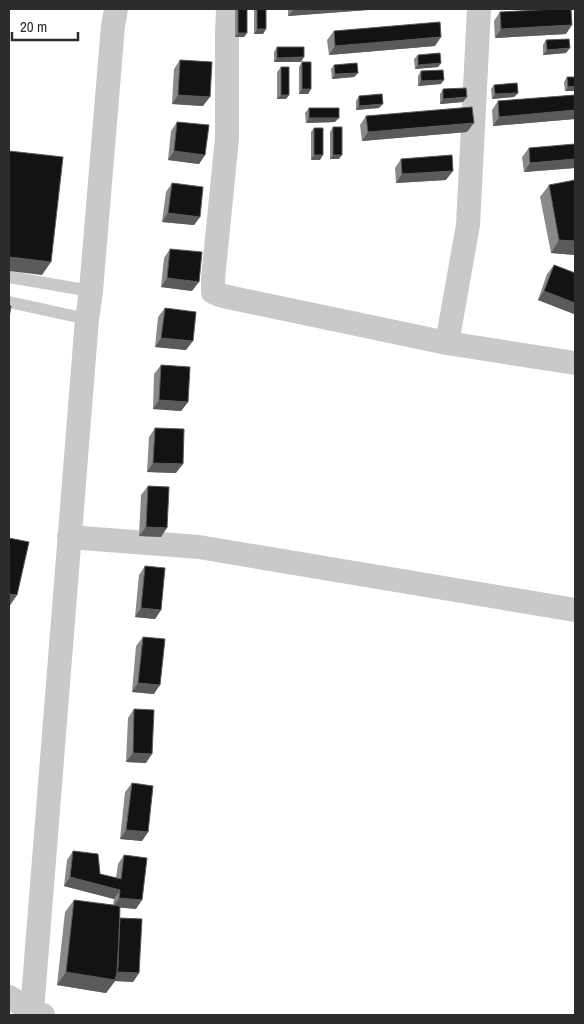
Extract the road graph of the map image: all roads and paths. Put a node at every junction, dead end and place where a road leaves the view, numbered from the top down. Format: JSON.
{"nodes":[{"id":1,"x":116,"y":9,"type":"edge"},
{"id":2,"x":228,"y":9,"type":"edge"},
{"id":3,"x":478,"y":9,"type":"edge"},
{"id":4,"x":9,"y":277,"type":"edge"},
{"id":5,"x":91,"y":291,"type":"junction"},
{"id":6,"x":9,"y":302,"type":"edge"},
{"id":7,"x":87,"y":319,"type":"junction"},
{"id":8,"x":447,"y":343,"type":"junction"},
{"id":9,"x":575,"y":363,"type":"edge"},
{"id":10,"x":69,"y":537,"type":"junction"},
{"id":11,"x":575,"y":610,"type":"edge"},
{"id":12,"x":9,"y":998,"type":"edge"},
{"id":13,"x":37,"y":1013,"type":"edge"}],
"edges":[{"from":1,"to":5,"type":"street"},
{"from":2,"to":8,"type":"street"},
{"from":3,"to":8,"type":"street"},
{"from":4,"to":5,"type":"lane"},
{"from":5,"to":7,"type":"street"},
{"from":6,"to":7,"type":"lane"},
{"from":7,"to":10,"type":"street"},
{"from":8,"to":9,"type":"street"},
{"from":10,"to":11,"type":"street"},
{"from":10,"to":13,"type":"street"},
{"from":12,"to":13,"type":"street"}]}
